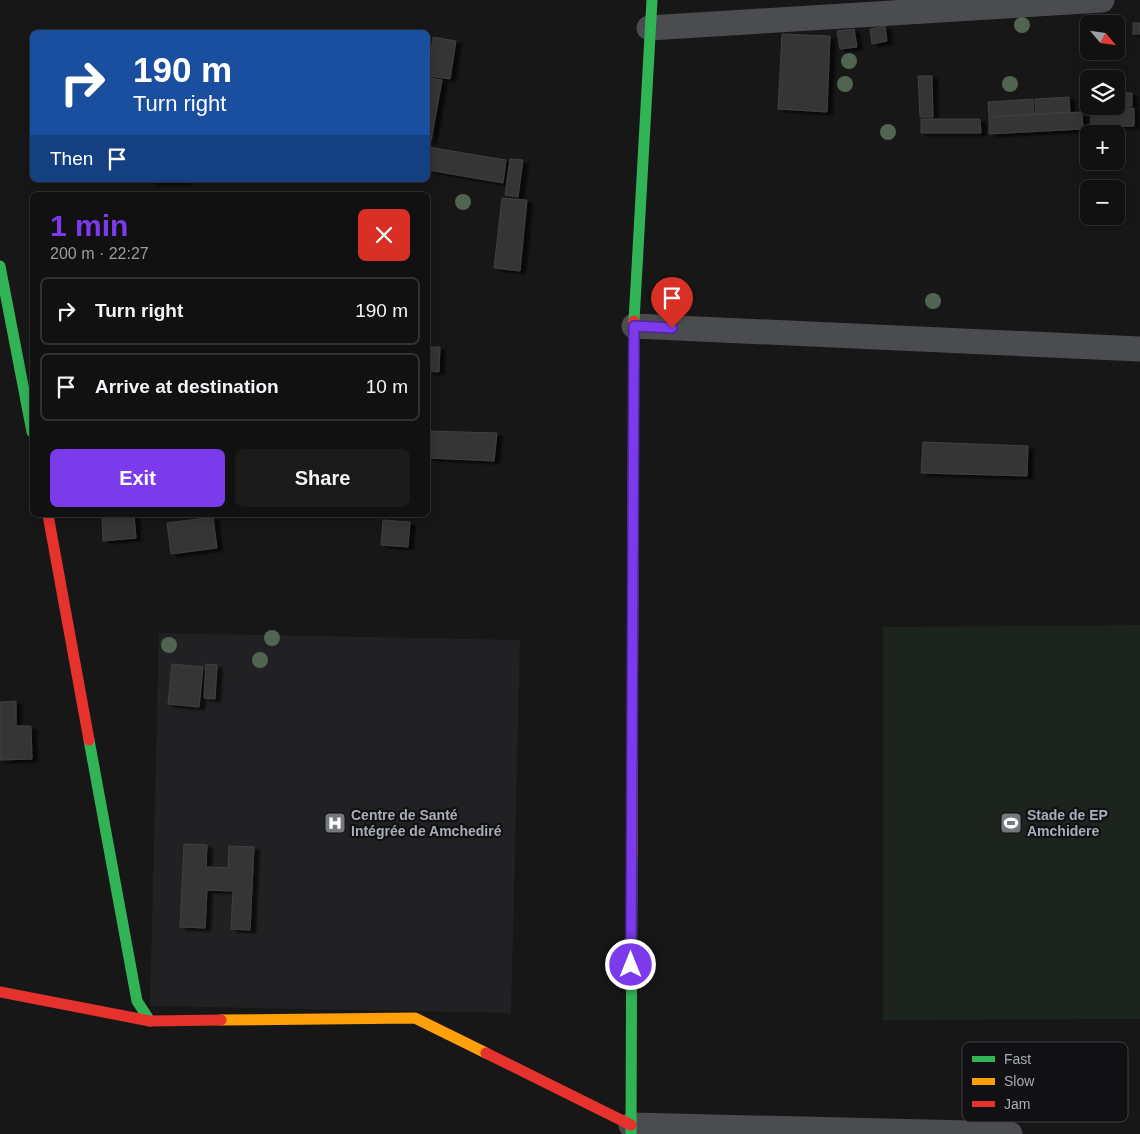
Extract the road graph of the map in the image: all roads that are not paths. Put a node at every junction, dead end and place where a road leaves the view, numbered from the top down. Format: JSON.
{"nodes":[{"id":1,"x":652,"y":0,"type":"edge"},
{"id":2,"x":1102,"y":0,"type":"edge"},
{"id":3,"x":649,"y":28,"type":"junction"},
{"id":4,"x":2,"y":280,"type":"edge"},
{"id":5,"x":634,"y":326,"type":"junction"},
{"id":6,"x":1140,"y":349,"type":"edge"},
{"id":7,"x":30,"y":422,"type":"edge"},
{"id":8,"x":48,"y":517,"type":"edge"},
{"id":9,"x":0,"y":992,"type":"edge"},
{"id":10,"x":150,"y":1021,"type":"junction"},
{"id":11,"x":631,"y":1129,"type":"edge"},
{"id":12,"x":1010,"y":1134,"type":"edge"}],
"edges":[{"from":1,"to":3,"type":"street"},
{"from":2,"to":3,"type":"street"},
{"from":3,"to":5,"type":"street"},
{"from":4,"to":7,"type":"street"},
{"from":5,"to":6,"type":"street"},
{"from":5,"to":11,"type":"street"},
{"from":8,"to":10,"type":"street"},
{"from":9,"to":10,"type":"street"},
{"from":10,"to":11,"type":"street"},
{"from":11,"to":12,"type":"street"}]}
